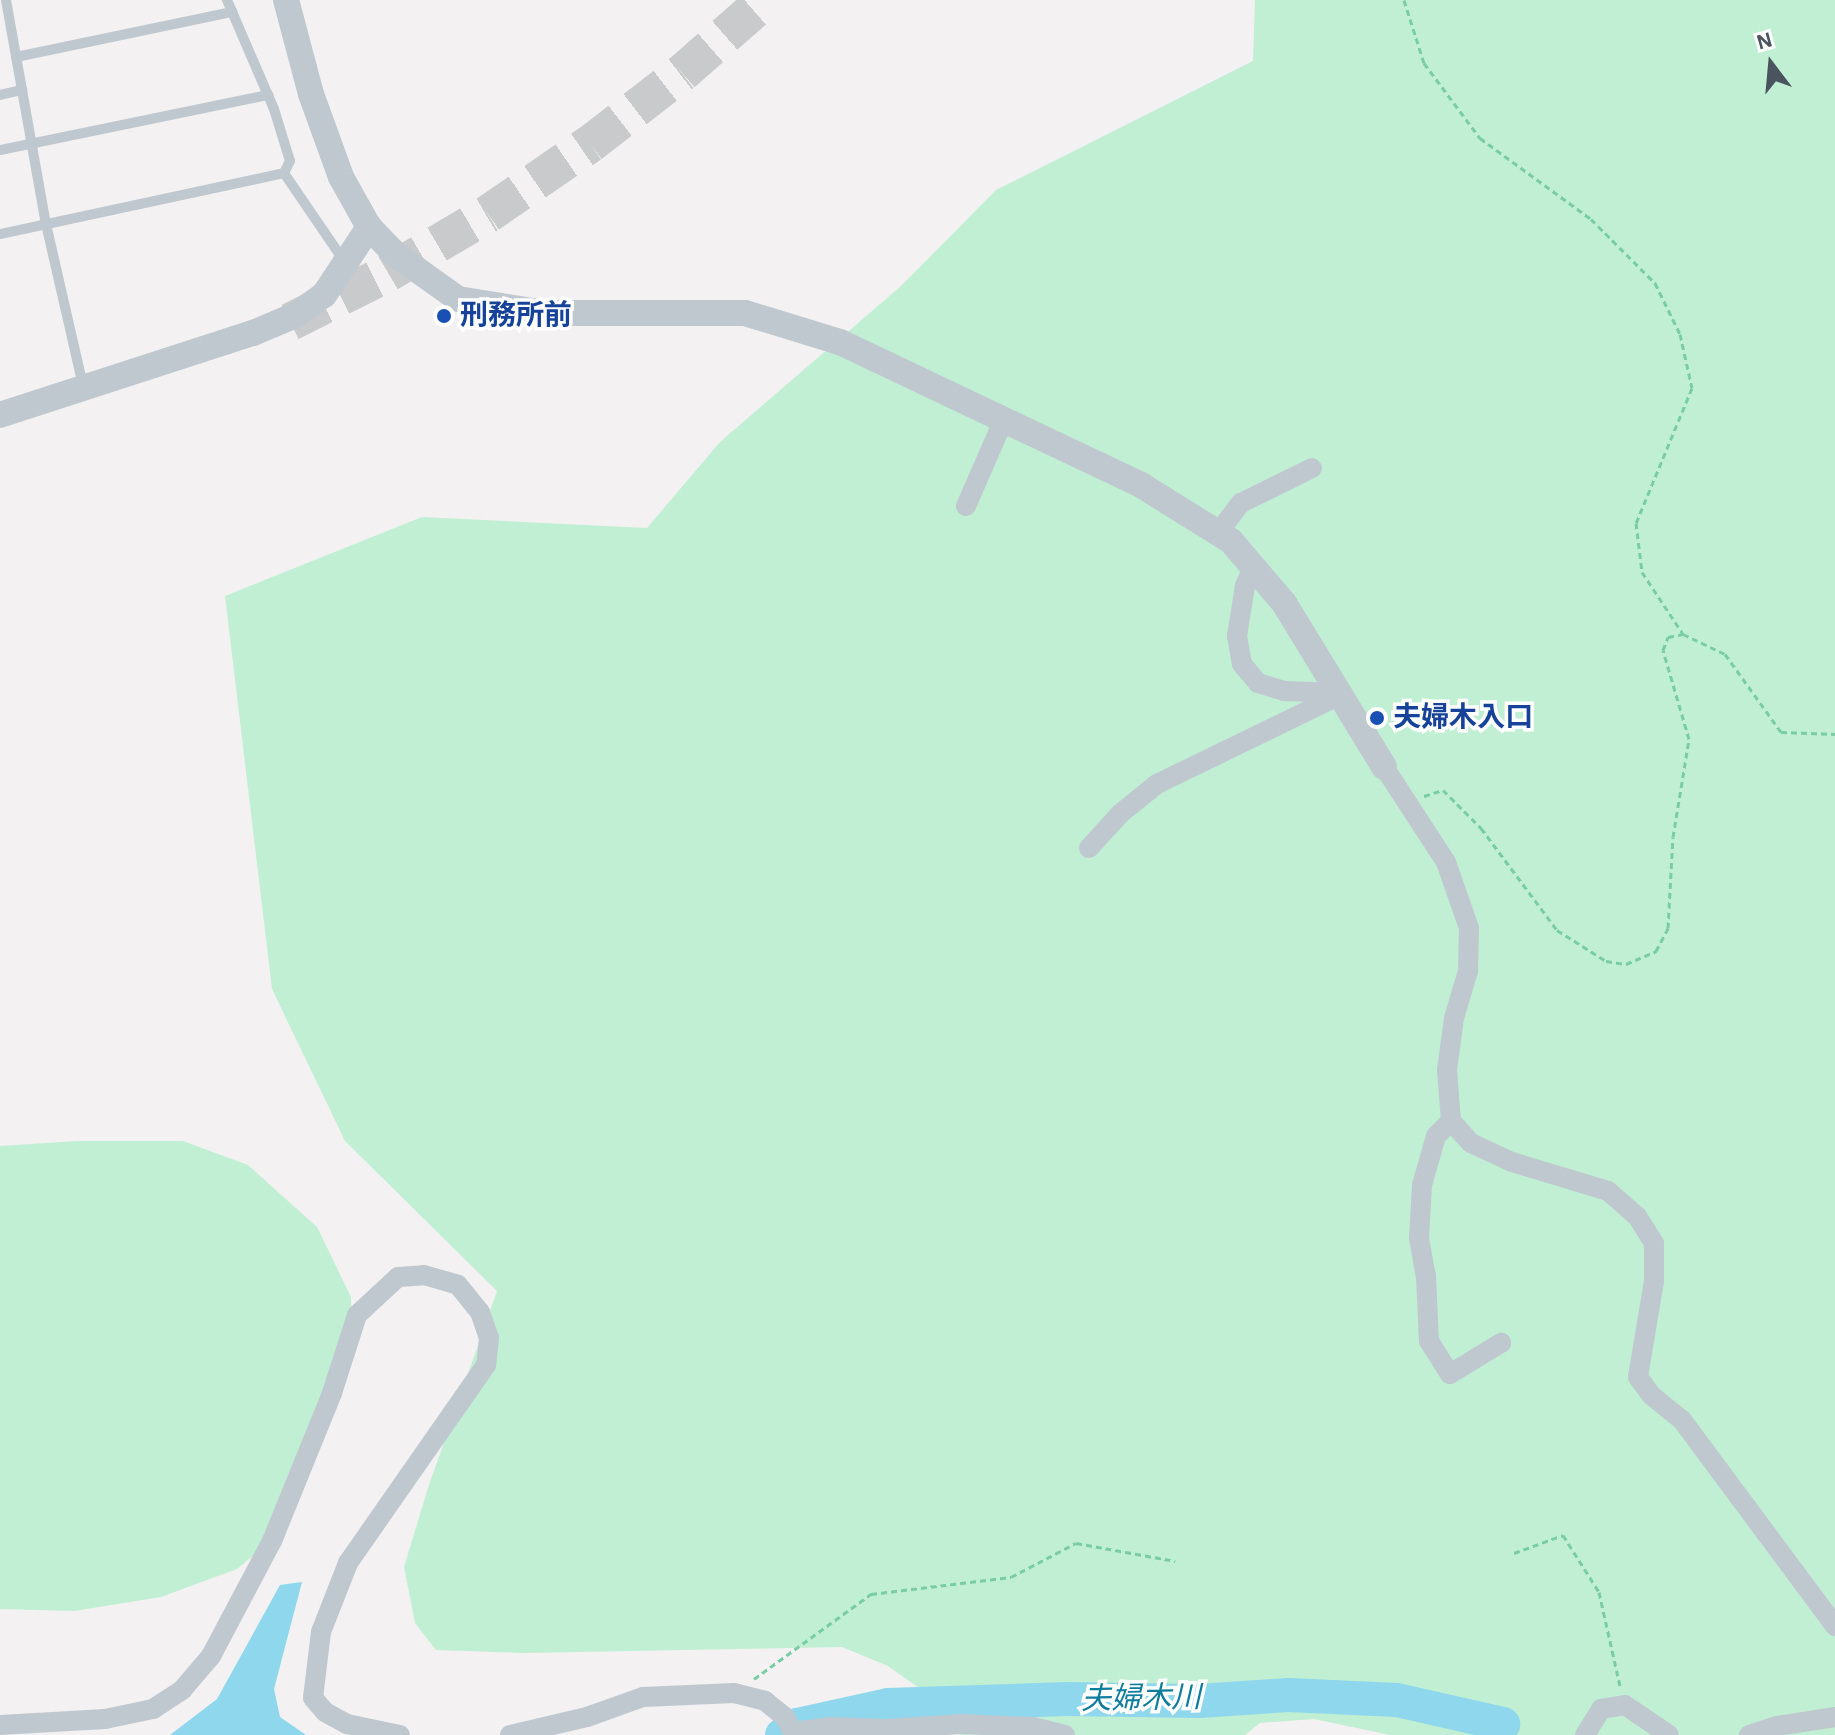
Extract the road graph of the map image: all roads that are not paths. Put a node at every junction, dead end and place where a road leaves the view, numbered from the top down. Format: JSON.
{"nodes":[{"id":1,"x":6,"y":0,"type":"edge"},
{"id":2,"x":227,"y":0,"type":"edge"},
{"id":3,"x":286,"y":0,"type":"edge"},
{"id":4,"x":232,"y":12,"type":"junction"},
{"id":5,"x":5,"y":23,"type":"edge"},
{"id":6,"x":16,"y":57,"type":"junction"},
{"id":7,"x":22,"y":90,"type":"junction"},
{"id":8,"x":0,"y":95,"type":"edge"},
{"id":9,"x":268,"y":95,"type":"junction"},
{"id":10,"x":32,"y":144,"type":"junction"},
{"id":11,"x":0,"y":150,"type":"edge"},
{"id":12,"x":284,"y":173,"type":"junction"},
{"id":13,"x":46,"y":224,"type":"junction"},
{"id":14,"x":369,"y":227,"type":"junction"},
{"id":15,"x":0,"y":234,"type":"edge"},
{"id":16,"x":345,"y":263,"type":"junction"},
{"id":17,"x":83,"y":388,"type":"junction"},
{"id":18,"x":0,"y":415,"type":"edge"},
{"id":19,"x":1004,"y":419,"type":"junction"},
{"id":20,"x":1312,"y":468,"type":"dead end"},
{"id":21,"x":966,"y":506,"type":"dead end"},
{"id":22,"x":1218,"y":533,"type":"junction"},
{"id":23,"x":1253,"y":567,"type":"junction"},
{"id":24,"x":1339,"y":694,"type":"junction"},
{"id":25,"x":1384,"y":767,"type":"joint"},
{"id":26,"x":1089,"y":848,"type":"dead end"},
{"id":27,"x":1451,"y":1121,"type":"junction"},
{"id":28,"x":1501,"y":1343,"type":"dead end"},
{"id":29,"x":1835,"y":1626,"type":"edge"},
{"id":30,"x":1835,"y":1717,"type":"edge"},
{"id":31,"x":0,"y":1725,"type":"edge"},
{"id":32,"x":794,"y":1734,"type":"edge"},
{"id":33,"x":400,"y":1735,"type":"edge"},
{"id":34,"x":510,"y":1735,"type":"edge"},
{"id":35,"x":1065,"y":1735,"type":"edge"},
{"id":36,"x":1585,"y":1735,"type":"edge"},
{"id":37,"x":1669,"y":1735,"type":"edge"},
{"id":38,"x":1749,"y":1735,"type":"edge"}],
"edges":[{"from":1,"to":5,"type":"lane"},
{"from":2,"to":4,"type":"lane"},
{"from":3,"to":14,"type":"street"},
{"from":4,"to":6,"type":"lane"},
{"from":4,"to":9,"type":"lane"},
{"from":5,"to":6,"type":"lane"},
{"from":6,"to":7,"type":"lane"},
{"from":7,"to":8,"type":"lane"},
{"from":7,"to":10,"type":"lane"},
{"from":9,"to":10,"type":"lane"},
{"from":9,"to":12,"type":"lane"},
{"from":10,"to":11,"type":"lane"},
{"from":10,"to":13,"type":"lane"},
{"from":12,"to":13,"type":"lane"},
{"from":12,"to":16,"type":"lane"},
{"from":13,"to":15,"type":"lane"},
{"from":13,"to":17,"type":"lane"},
{"from":14,"to":16,"type":"street"},
{"from":14,"to":19,"type":"street"},
{"from":16,"to":17,"type":"street"},
{"from":17,"to":18,"type":"street"},
{"from":19,"to":21,"type":"street"},
{"from":19,"to":22,"type":"street"},
{"from":20,"to":22,"type":"street"},
{"from":22,"to":23,"type":"street"},
{"from":23,"to":24,"type":"street"},
{"from":23,"to":24,"type":"street"},
{"from":24,"to":25,"type":"street"},
{"from":24,"to":26,"type":"street"},
{"from":25,"to":27,"type":"street"},
{"from":27,"to":28,"type":"street"},
{"from":27,"to":29,"type":"street"},
{"from":30,"to":38,"type":"street"},
{"from":31,"to":33,"type":"street"},
{"from":32,"to":34,"type":"street"},
{"from":32,"to":35,"type":"street"},
{"from":36,"to":37,"type":"street"}]}
